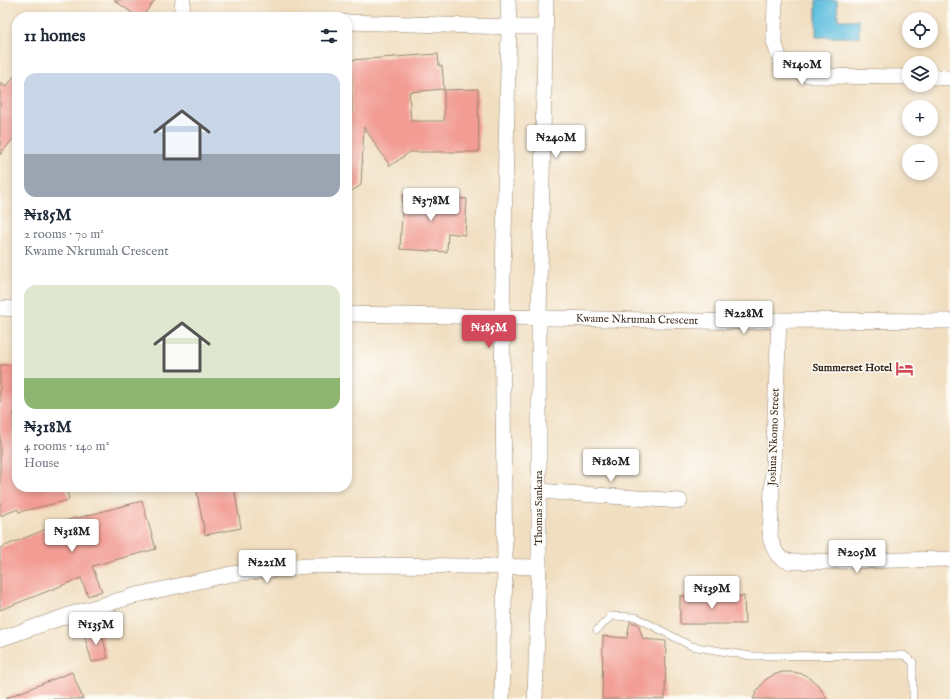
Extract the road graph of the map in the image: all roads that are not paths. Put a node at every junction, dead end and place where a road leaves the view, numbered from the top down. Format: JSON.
{"nodes":[{"id":1,"x":183,"y":0,"type":"edge"},
{"id":2,"x":508,"y":0,"type":"edge"},
{"id":3,"x":546,"y":0,"type":"edge"},
{"id":4,"x":775,"y":0,"type":"edge"},
{"id":5,"x":182,"y":12,"type":"edge"},
{"id":6,"x":352,"y":22,"type":"edge"},
{"id":7,"x":509,"y":27,"type":"junction"},
{"id":8,"x":545,"y":27,"type":"junction"},
{"id":9,"x":902,"y":77,"type":"edge"},
{"id":10,"x":938,"y":77,"type":"edge"},
{"id":11,"x":950,"y":78,"type":"edge"},
{"id":12,"x":0,"y":308,"type":"edge"},
{"id":13,"x":12,"y":309,"type":"edge"},
{"id":14,"x":352,"y":314,"type":"edge"},
{"id":15,"x":502,"y":317,"type":"junction"},
{"id":16,"x":538,"y":318,"type":"junction"},
{"id":17,"x":779,"y":320,"type":"junction"},
{"id":18,"x":950,"y":322,"type":"edge"},
{"id":19,"x":539,"y":491,"type":"junction"},
{"id":20,"x":680,"y":501,"type":"dead end"},
{"id":21,"x":950,"y":559,"type":"edge"},
{"id":22,"x":504,"y":567,"type":"junction"},
{"id":23,"x":539,"y":568,"type":"junction"},
{"id":24,"x":597,"y":630,"type":"dead end"},
{"id":25,"x":0,"y":639,"type":"edge"},
{"id":26,"x":502,"y":699,"type":"edge"},
{"id":27,"x":535,"y":699,"type":"edge"},
{"id":28,"x":913,"y":699,"type":"edge"}],
"edges":[{"from":1,"to":5,"type":"street"},
{"from":2,"to":7,"type":"street"},
{"from":3,"to":8,"type":"street","name":"Thomas Sankara"},
{"from":4,"to":9,"type":"street"},
{"from":6,"to":7,"type":"street"},
{"from":7,"to":8,"type":"street"},
{"from":7,"to":15,"type":"street"},
{"from":8,"to":16,"type":"street","name":"Thomas Sankara"},
{"from":10,"to":11,"type":"street"},
{"from":12,"to":13,"type":"street"},
{"from":14,"to":15,"type":"street","name":"Kwame Nkrumah Crescent"},
{"from":15,"to":16,"type":"street","name":"Kwame Nkrumah Crescent"},
{"from":15,"to":22,"type":"street"},
{"from":16,"to":17,"type":"street","name":"Kwame Nkrumah Crescent"},
{"from":16,"to":19,"type":"street","name":"Thomas Sankara"},
{"from":17,"to":18,"type":"street","name":"Kwame Nkrumah Crescent"},
{"from":17,"to":21,"type":"street","name":"Joshua Nkomo Street"},
{"from":19,"to":20,"type":"street"},
{"from":19,"to":23,"type":"street","name":"Thomas Sankara"},
{"from":22,"to":23,"type":"street"},
{"from":22,"to":25,"type":"street"},
{"from":22,"to":26,"type":"street"},
{"from":23,"to":27,"type":"street","name":"Thomas Sankara"},
{"from":24,"to":28,"type":"lane"}]}
